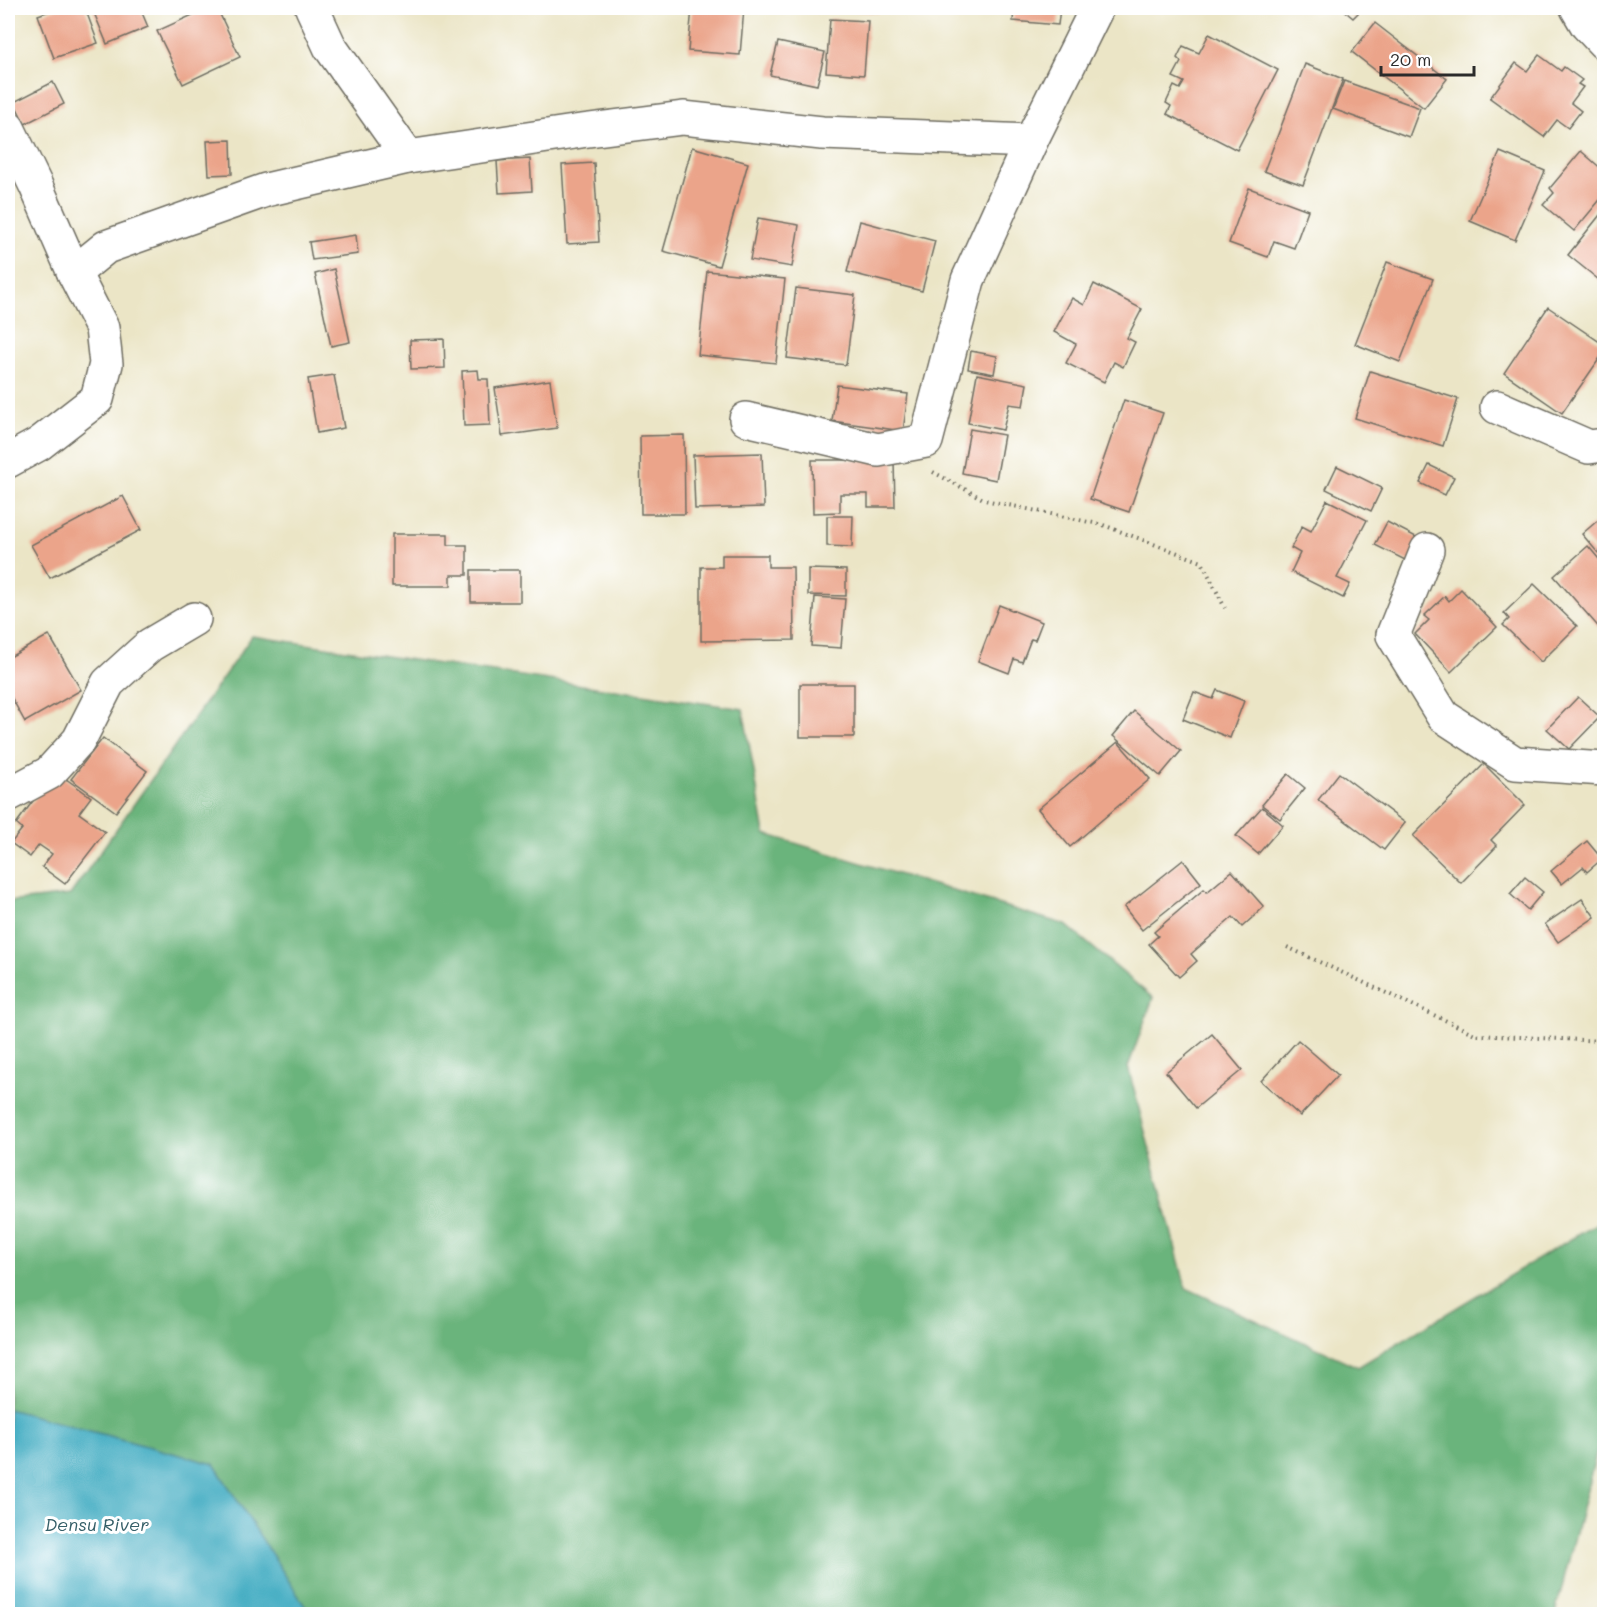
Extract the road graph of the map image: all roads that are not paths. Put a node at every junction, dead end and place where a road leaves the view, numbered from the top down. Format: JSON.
{"nodes":[{"id":1,"x":312,"y":8,"type":"edge"},
{"id":2,"x":1097,"y":8,"type":"edge"},
{"id":3,"x":1576,"y":8,"type":"edge"},
{"id":4,"x":1605,"y":43,"type":"edge"},
{"id":5,"x":8,"y":128,"type":"edge"},
{"id":6,"x":1031,"y":141,"type":"junction"},
{"id":7,"x":408,"y":158,"type":"junction"},
{"id":8,"x":74,"y":273,"type":"junction"},
{"id":9,"x":1497,"y":407,"type":"dead end"},
{"id":10,"x":746,"y":419,"type":"dead end"},
{"id":11,"x":1605,"y":445,"type":"edge"},
{"id":12,"x":8,"y":461,"type":"edge"},
{"id":13,"x":1426,"y":550,"type":"dead end"},
{"id":14,"x":194,"y":619,"type":"dead end"},
{"id":15,"x":1605,"y":768,"type":"edge"},
{"id":16,"x":8,"y":795,"type":"edge"}],
"edges":[{"from":1,"to":7,"type":"street"},
{"from":2,"to":6,"type":"street"},
{"from":3,"to":4,"type":"street"},
{"from":5,"to":8,"type":"street"},
{"from":6,"to":7,"type":"street"},
{"from":6,"to":10,"type":"street"},
{"from":7,"to":8,"type":"street"},
{"from":8,"to":12,"type":"street"},
{"from":9,"to":11,"type":"street"},
{"from":13,"to":15,"type":"street"},
{"from":14,"to":16,"type":"street"}]}
